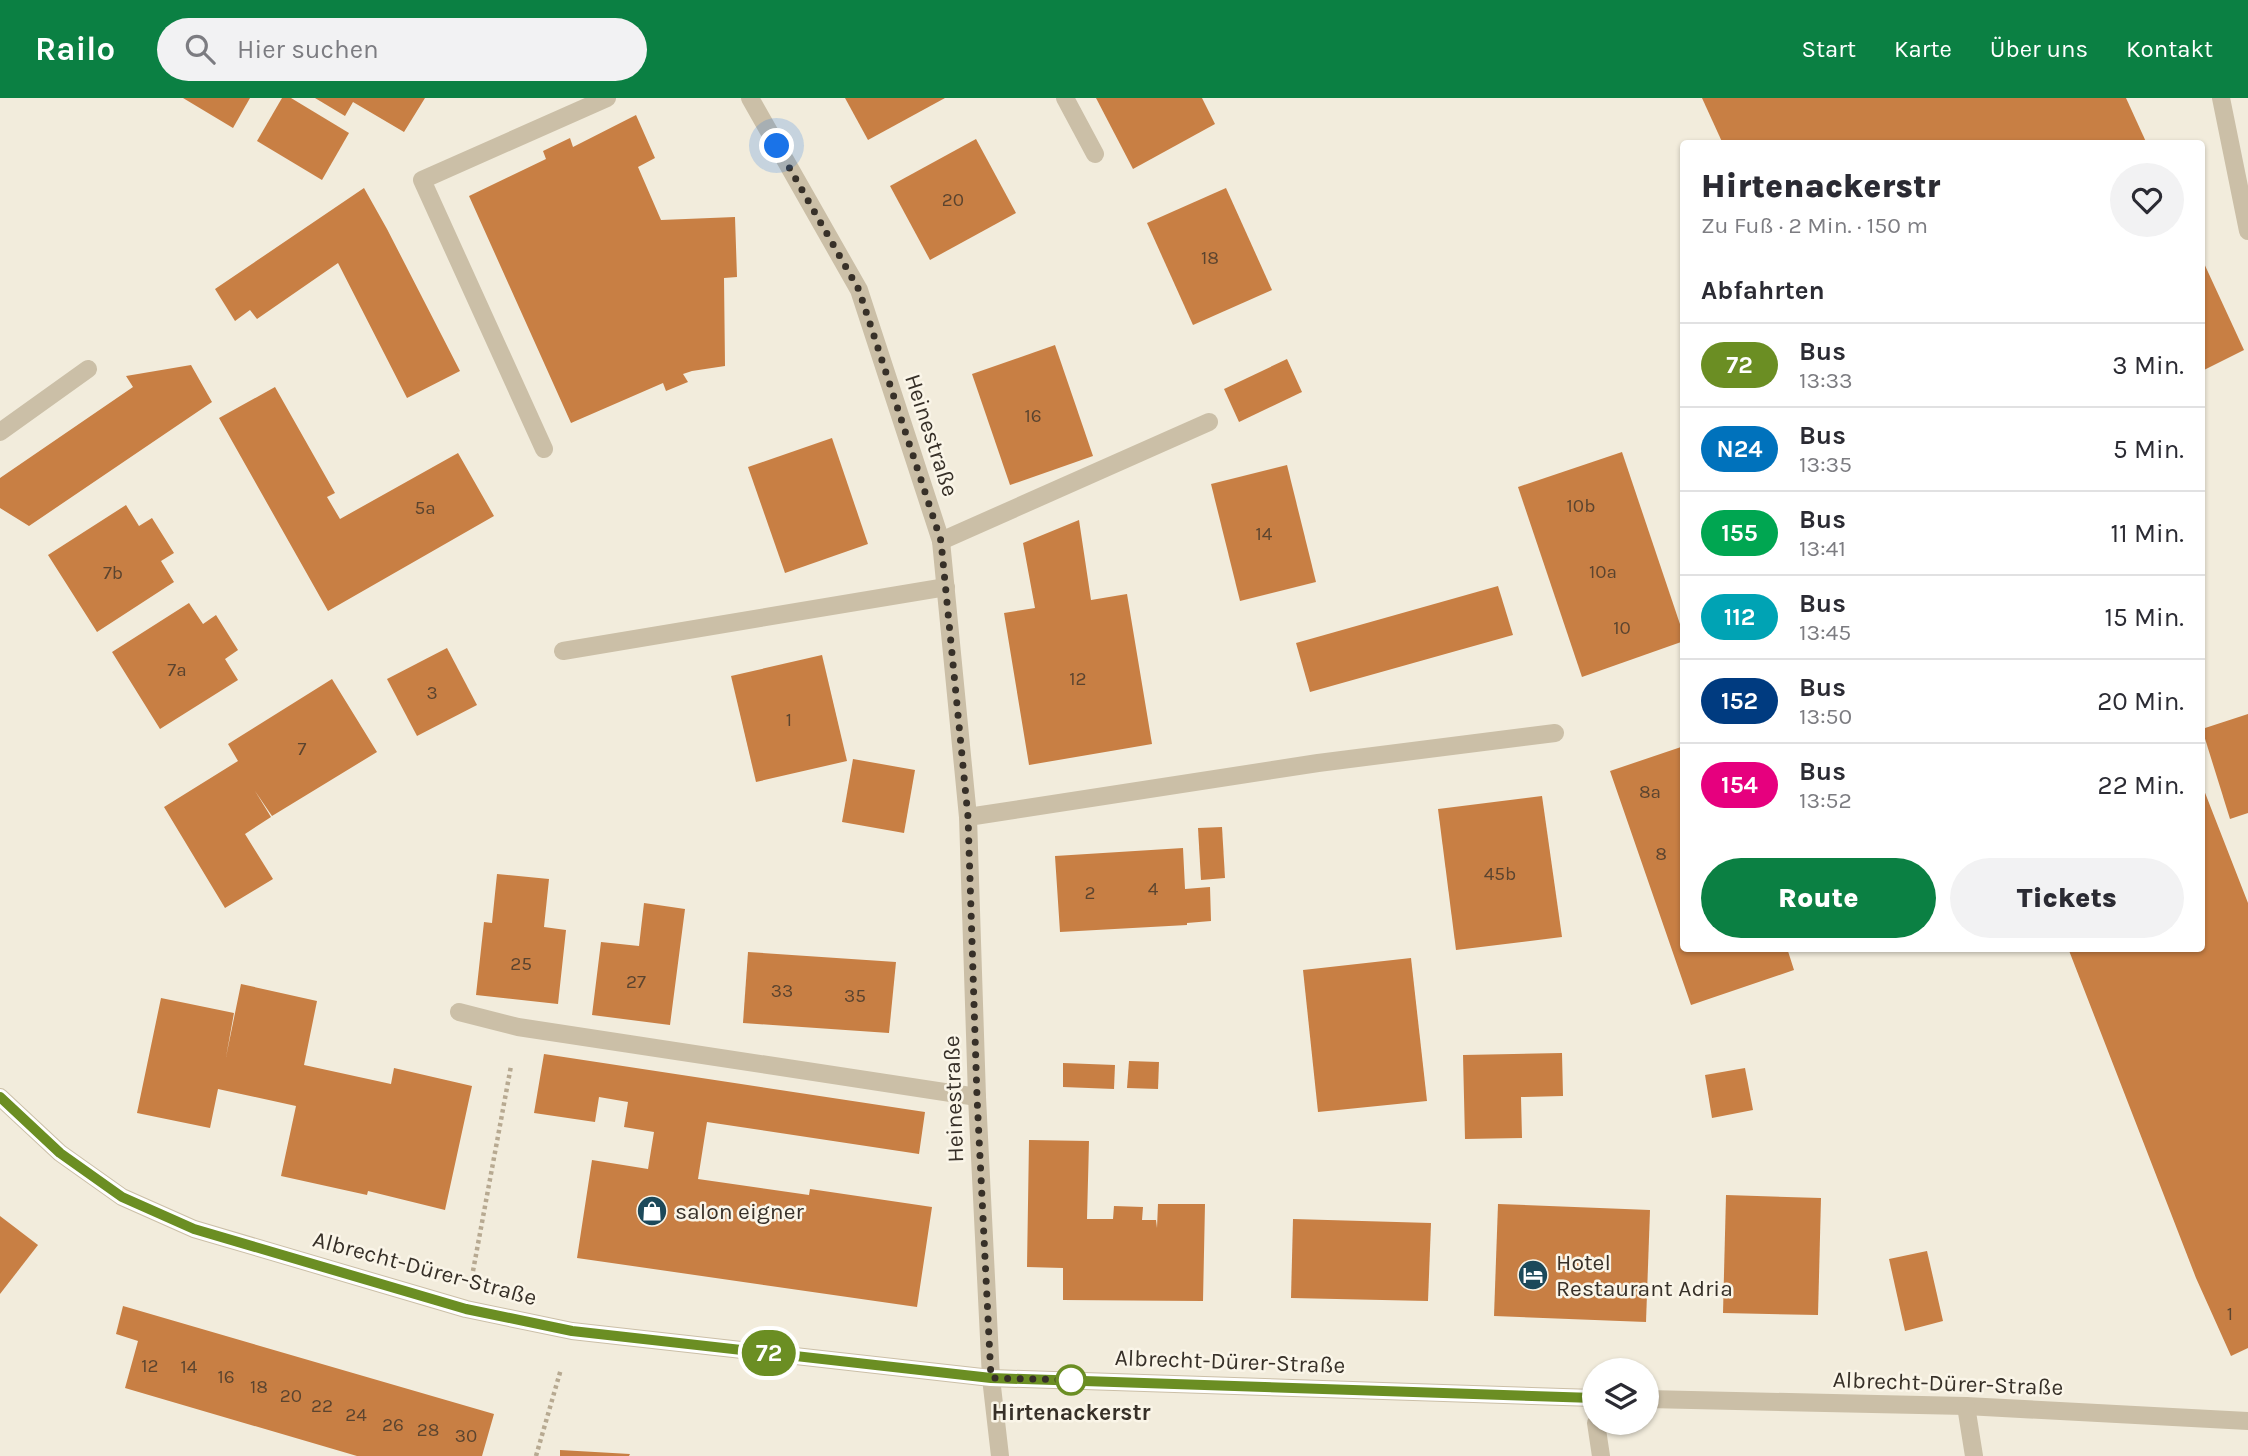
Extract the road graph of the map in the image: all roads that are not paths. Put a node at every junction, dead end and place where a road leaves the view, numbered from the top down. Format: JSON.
{"nodes":[{"id":1,"x":607,"y":98,"type":"edge"},
{"id":2,"x":750,"y":98,"type":"edge"},
{"id":3,"x":1065,"y":98,"type":"edge"},
{"id":4,"x":2221,"y":98,"type":"edge"},
{"id":5,"x":1095,"y":154,"type":"dead end"},
{"id":6,"x":2248,"y":231,"type":"edge"},
{"id":7,"x":88,"y":369,"type":"dead end"},
{"id":8,"x":1209,"y":422,"type":"dead end"},
{"id":9,"x":0,"y":432,"type":"edge"},
{"id":10,"x":544,"y":450,"type":"dead end"},
{"id":11,"x":941,"y":541,"type":"junction"},
{"id":12,"x":946,"y":587,"type":"junction"},
{"id":13,"x":563,"y":651,"type":"dead end"},
{"id":14,"x":1555,"y":733,"type":"dead end"},
{"id":15,"x":968,"y":817,"type":"junction"},
{"id":16,"x":459,"y":1012,"type":"dead end"},
{"id":17,"x":0,"y":1097,"type":"edge"},
{"id":18,"x":977,"y":1097,"type":"junction"},
{"id":19,"x":991,"y":1378,"type":"junction"},
{"id":20,"x":1659,"y":1399,"type":"edge"},
{"id":21,"x":1582,"y":1402,"type":"edge"},
{"id":22,"x":1966,"y":1406,"type":"junction"},
{"id":23,"x":2248,"y":1421,"type":"edge"},
{"id":24,"x":1598,"y":1435,"type":"edge"},
{"id":25,"x":1000,"y":1456,"type":"edge"},
{"id":26,"x":1601,"y":1456,"type":"edge"},
{"id":27,"x":1974,"y":1456,"type":"edge"}],
"edges":[{"from":1,"to":10,"type":"street"},
{"from":2,"to":11,"type":"street","name":"Heinestraße"},
{"from":3,"to":5,"type":"street"},
{"from":4,"to":6,"type":"street"},
{"from":7,"to":9,"type":"street"},
{"from":8,"to":11,"type":"street"},
{"from":11,"to":12,"type":"street","name":"Heinestraße"},
{"from":12,"to":13,"type":"street"},
{"from":12,"to":15,"type":"street","name":"Heinestraße"},
{"from":14,"to":15,"type":"street"},
{"from":15,"to":18,"type":"street","name":"Heinestraße"},
{"from":16,"to":18,"type":"street"},
{"from":17,"to":19,"type":"street","name":"Albrecht-Dürer-Straße"},
{"from":18,"to":19,"type":"street","name":"Heinestraße"},
{"from":19,"to":21,"type":"street","name":"Albrecht-Dürer-Straße"},
{"from":19,"to":25,"type":"street","name":"Heinestraße"},
{"from":20,"to":22,"type":"street","name":"Albrecht-Dürer-Straße"},
{"from":22,"to":23,"type":"street","name":"Albrecht-Dürer-Straße"},
{"from":22,"to":27,"type":"street"},
{"from":24,"to":26,"type":"street"}]}
